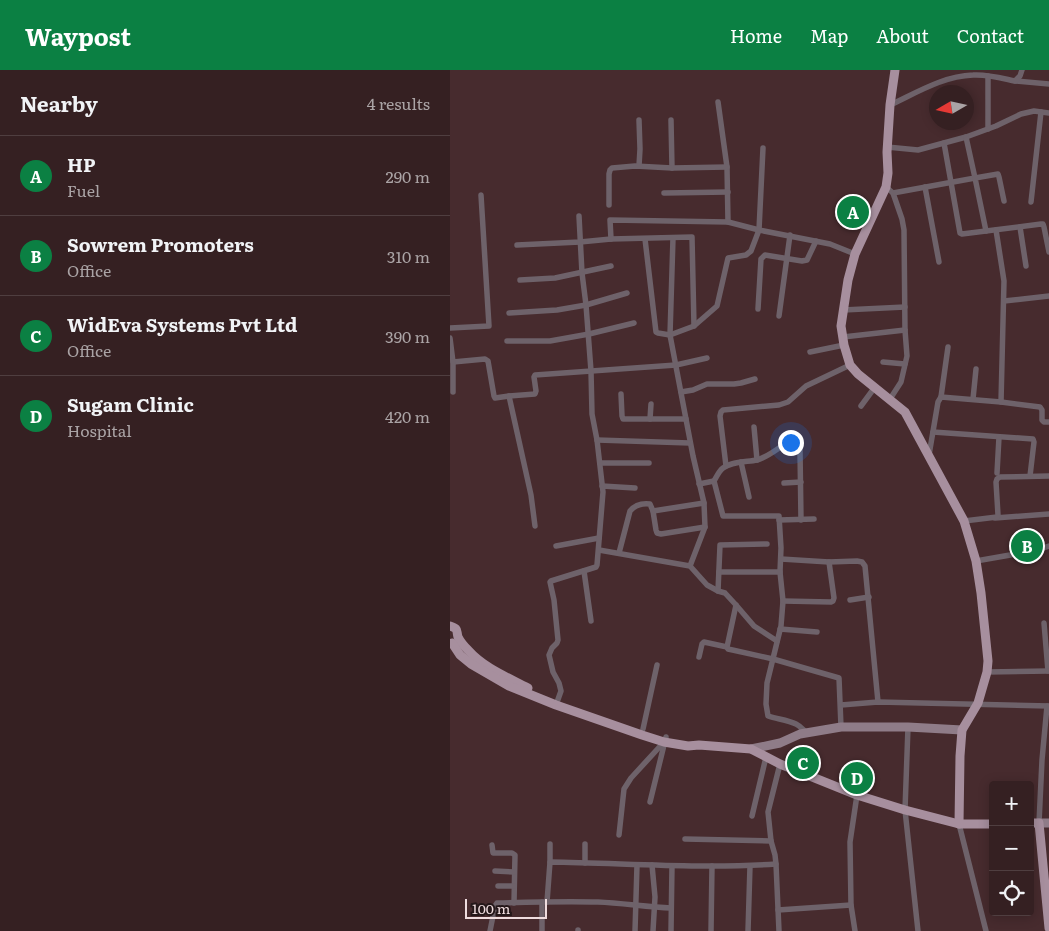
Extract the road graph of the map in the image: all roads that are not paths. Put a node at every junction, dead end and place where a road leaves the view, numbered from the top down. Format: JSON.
{"nodes":[{"id":1,"x":894,"y":70,"type":"edge"},
{"id":2,"x":1022,"y":70,"type":"edge"},
{"id":3,"x":988,"y":76,"type":"junction"},
{"id":4,"x":1015,"y":80,"type":"junction"},
{"id":5,"x":1049,"y":84,"type":"edge"},
{"id":6,"x":718,"y":102,"type":"dead end"},
{"id":7,"x":890,"y":105,"type":"junction"},
{"id":8,"x":1041,"y":112,"type":"junction"},
{"id":9,"x":1049,"y":113,"type":"edge"},
{"id":10,"x":639,"y":120,"type":"dead end"},
{"id":11,"x":670,"y":120,"type":"dead end"},
{"id":12,"x":988,"y":129,"type":"junction"},
{"id":13,"x":966,"y":138,"type":"junction"},
{"id":14,"x":944,"y":143,"type":"junction"},
{"id":15,"x":887,"y":147,"type":"junction"},
{"id":16,"x":763,"y":148,"type":"dead end"},
{"id":17,"x":640,"y":166,"type":"junction"},
{"id":18,"x":727,"y":167,"type":"junction"},
{"id":19,"x":672,"y":168,"type":"junction"},
{"id":20,"x":975,"y":178,"type":"junction"},
{"id":21,"x":951,"y":182,"type":"junction"},
{"id":22,"x":925,"y":187,"type":"junction"},
{"id":23,"x":889,"y":190,"type":"junction"},
{"id":24,"x":728,"y":192,"type":"junction"},
{"id":25,"x":664,"y":193,"type":"dead end"},
{"id":26,"x":481,"y":195,"type":"dead end"},
{"id":27,"x":1004,"y":200,"type":"dead end"},
{"id":28,"x":1031,"y":202,"type":"dead end"},
{"id":29,"x":609,"y":205,"type":"dead end"},
{"id":30,"x":580,"y":216,"type":"dead end"},
{"id":31,"x":728,"y":222,"type":"junction"},
{"id":32,"x":1020,"y":227,"type":"junction"},
{"id":33,"x":760,"y":230,"type":"junction"},
{"id":34,"x":996,"y":230,"type":"junction"},
{"id":35,"x":986,"y":231,"type":"junction"},
{"id":36,"x":790,"y":235,"type":"junction"},
{"id":37,"x":673,"y":238,"type":"junction"},
{"id":38,"x":611,"y":239,"type":"junction"},
{"id":39,"x":645,"y":239,"type":"junction"},
{"id":40,"x":816,"y":241,"type":"junction"},
{"id":41,"x":580,"y":242,"type":"junction"},
{"id":42,"x":517,"y":245,"type":"dead end"},
{"id":43,"x":1049,"y":252,"type":"edge"},
{"id":44,"x":855,"y":254,"type":"junction"},
{"id":45,"x":787,"y":259,"type":"junction"},
{"id":46,"x":938,"y":262,"type":"dead end"},
{"id":47,"x":611,"y":266,"type":"dead end"},
{"id":48,"x":1026,"y":266,"type":"dead end"},
{"id":49,"x":582,"y":273,"type":"junction"},
{"id":50,"x":520,"y":280,"type":"dead end"},
{"id":51,"x":627,"y":293,"type":"dead end"},
{"id":52,"x":1049,"y":296,"type":"edge"},
{"id":53,"x":1004,"y":301,"type":"junction"},
{"id":54,"x":586,"y":305,"type":"junction"},
{"id":55,"x":905,"y":307,"type":"junction"},
{"id":56,"x":758,"y":309,"type":"dead end"},
{"id":57,"x":843,"y":310,"type":"junction"},
{"id":58,"x":510,"y":313,"type":"dead end"},
{"id":59,"x":779,"y":316,"type":"dead end"},
{"id":60,"x":634,"y":324,"type":"dead end"},
{"id":61,"x":694,"y":326,"type":"junction"},
{"id":62,"x":450,"y":328,"type":"edge"},
{"id":63,"x":905,"y":330,"type":"junction"},
{"id":64,"x":588,"y":334,"type":"junction"},
{"id":65,"x":670,"y":336,"type":"junction"},
{"id":66,"x":450,"y":338,"type":"edge"},
{"id":67,"x":506,"y":341,"type":"dead end"},
{"id":68,"x":843,"y":341,"type":"junction"},
{"id":69,"x":948,"y":347,"type":"dead end"},
{"id":70,"x":810,"y":352,"type":"dead end"},
{"id":71,"x":707,"y":358,"type":"dead end"},
{"id":72,"x":453,"y":362,"type":"junction"},
{"id":73,"x":883,"y":362,"type":"dead end"},
{"id":74,"x":850,"y":364,"type":"junction"},
{"id":75,"x":905,"y":364,"type":"junction"},
{"id":76,"x":676,"y":365,"type":"junction"},
{"id":77,"x":976,"y":369,"type":"dead end"},
{"id":78,"x":591,"y":371,"type":"junction"},
{"id":79,"x":754,"y":379,"type":"dead end"},
{"id":80,"x":875,"y":387,"type":"junction"},
{"id":81,"x":454,"y":392,"type":"dead end"},
{"id":82,"x":681,"y":392,"type":"junction"},
{"id":83,"x":621,"y":394,"type":"dead end"},
{"id":84,"x":510,"y":396,"type":"junction"},
{"id":85,"x":941,"y":397,"type":"junction"},
{"id":86,"x":973,"y":399,"type":"junction"},
{"id":87,"x":890,"y":400,"type":"junction"},
{"id":88,"x":1001,"y":402,"type":"junction"},
{"id":89,"x":651,"y":404,"type":"dead end"},
{"id":90,"x":861,"y":406,"type":"dead end"},
{"id":91,"x":650,"y":419,"type":"junction"},
{"id":92,"x":686,"y":419,"type":"junction"},
{"id":93,"x":1049,"y":422,"type":"edge"},
{"id":94,"x":754,"y":427,"type":"dead end"},
{"id":95,"x":933,"y":432,"type":"junction"},
{"id":96,"x":999,"y":437,"type":"junction"},
{"id":97,"x":597,"y":440,"type":"junction"},
{"id":98,"x":788,"y":442,"type":"dead end"},
{"id":99,"x":690,"y":443,"type":"junction"},
{"id":100,"x":800,"y":450,"type":"dead end"},
{"id":101,"x":928,"y":456,"type":"junction"},
{"id":102,"x":757,"y":460,"type":"junction"},
{"id":103,"x":740,"y":462,"type":"junction"},
{"id":104,"x":600,"y":463,"type":"junction"},
{"id":105,"x":650,"y":463,"type":"dead end"},
{"id":106,"x":726,"y":466,"type":"junction"},
{"id":107,"x":997,"y":473,"type":"dead end"},
{"id":108,"x":1030,"y":476,"type":"junction"},
{"id":109,"x":1049,"y":476,"type":"edge"},
{"id":110,"x":714,"y":481,"type":"junction"},
{"id":111,"x":801,"y":482,"type":"junction"},
{"id":112,"x":784,"y":483,"type":"dead end"},
{"id":113,"x":699,"y":484,"type":"junction"},
{"id":114,"x":602,"y":486,"type":"junction"},
{"id":115,"x":635,"y":488,"type":"dead end"},
{"id":116,"x":749,"y":497,"type":"dead end"},
{"id":117,"x":704,"y":503,"type":"junction"},
{"id":118,"x":653,"y":512,"type":"junction"},
{"id":119,"x":1049,"y":514,"type":"edge"},
{"id":120,"x":995,"y":518,"type":"junction"},
{"id":121,"x":814,"y":519,"type":"dead end"},
{"id":122,"x":779,"y":520,"type":"junction"},
{"id":123,"x":801,"y":520,"type":"junction"},
{"id":124,"x":964,"y":520,"type":"junction"},
{"id":125,"x":535,"y":526,"type":"dead end"},
{"id":126,"x":705,"y":527,"type":"junction"},
{"id":127,"x":599,"y":538,"type":"junction"},
{"id":128,"x":766,"y":544,"type":"dead end"},
{"id":129,"x":556,"y":546,"type":"dead end"},
{"id":130,"x":1049,"y":546,"type":"edge"},
{"id":131,"x":599,"y":550,"type":"junction"},
{"id":132,"x":619,"y":553,"type":"junction"},
{"id":133,"x":781,"y":559,"type":"junction"},
{"id":134,"x":829,"y":562,"type":"junction"},
{"id":135,"x":976,"y":562,"type":"junction"},
{"id":136,"x":690,"y":566,"type":"junction"},
{"id":137,"x":584,"y":570,"type":"junction"},
{"id":138,"x":720,"y":572,"type":"junction"},
{"id":139,"x":780,"y":572,"type":"junction"},
{"id":140,"x":718,"y":592,"type":"junction"},
{"id":141,"x":869,"y":597,"type":"junction"},
{"id":142,"x":850,"y":600,"type":"dead end"},
{"id":143,"x":783,"y":601,"type":"junction"},
{"id":144,"x":736,"y":605,"type":"junction"},
{"id":145,"x":592,"y":621,"type":"dead end"},
{"id":146,"x":1044,"y":622,"type":"dead end"},
{"id":147,"x":451,"y":625,"type":"edge"},
{"id":148,"x":780,"y":629,"type":"junction"},
{"id":149,"x":816,"y":632,"type":"dead end"},
{"id":150,"x":453,"y":641,"type":"edge"},
{"id":151,"x":777,"y":641,"type":"junction"},
{"id":152,"x":728,"y":647,"type":"junction"},
{"id":153,"x":699,"y":657,"type":"dead end"},
{"id":154,"x":773,"y":659,"type":"junction"},
{"id":155,"x":657,"y":665,"type":"dead end"},
{"id":156,"x":1049,"y":671,"type":"edge"},
{"id":157,"x":987,"y":672,"type":"junction"},
{"id":158,"x":878,"y":702,"type":"junction"},
{"id":159,"x":557,"y":703,"type":"junction"},
{"id":160,"x":978,"y":703,"type":"junction"},
{"id":161,"x":841,"y":705,"type":"junction"},
{"id":162,"x":1048,"y":706,"type":"edge"},
{"id":163,"x":841,"y":727,"type":"junction"},
{"id":164,"x":908,"y":727,"type":"junction"},
{"id":165,"x":643,"y":729,"type":"junction"},
{"id":166,"x":962,"y":730,"type":"junction"},
{"id":167,"x":806,"y":732,"type":"junction"},
{"id":168,"x":665,"y":739,"type":"junction"},
{"id":169,"x":751,"y":749,"type":"junction"},
{"id":170,"x":766,"y":757,"type":"junction"},
{"id":171,"x":1046,"y":759,"type":"edge"},
{"id":172,"x":780,"y":764,"type":"junction"},
{"id":173,"x":857,"y":795,"type":"junction"},
{"id":174,"x":650,"y":802,"type":"dead end"},
{"id":175,"x":905,"y":810,"type":"junction"},
{"id":176,"x":752,"y":816,"type":"dead end"},
{"id":177,"x":1040,"y":823,"type":"edge"},
{"id":178,"x":959,"y":824,"type":"junction"},
{"id":179,"x":989,"y":824,"type":"edge"},
{"id":180,"x":619,"y":835,"type":"dead end"},
{"id":181,"x":685,"y":840,"type":"dead end"},
{"id":182,"x":771,"y":842,"type":"junction"},
{"id":183,"x":550,"y":844,"type":"dead end"},
{"id":184,"x":585,"y":844,"type":"dead end"},
{"id":185,"x":492,"y":845,"type":"dead end"},
{"id":186,"x":550,"y":862,"type":"junction"},
{"id":187,"x":585,"y":863,"type":"junction"},
{"id":188,"x":776,"y":864,"type":"junction"},
{"id":189,"x":636,"y":865,"type":"junction"},
{"id":190,"x":652,"y":865,"type":"junction"},
{"id":191,"x":672,"y":866,"type":"junction"},
{"id":192,"x":712,"y":866,"type":"junction"},
{"id":193,"x":750,"y":866,"type":"junction"},
{"id":194,"x":495,"y":871,"type":"dead end"},
{"id":195,"x":514,"y":872,"type":"junction"},
{"id":196,"x":498,"y":886,"type":"dead end"},
{"id":197,"x":514,"y":886,"type":"junction"},
{"id":198,"x":545,"y":902,"type":"junction"},
{"id":199,"x":514,"y":903,"type":"junction"},
{"id":200,"x":851,"y":905,"type":"junction"},
{"id":201,"x":636,"y":906,"type":"junction"},
{"id":202,"x":654,"y":908,"type":"junction"},
{"id":203,"x":671,"y":908,"type":"junction"},
{"id":204,"x":778,"y":910,"type":"junction"},
{"id":205,"x":1049,"y":923,"type":"edge"},
{"id":206,"x":490,"y":931,"type":"edge"},
{"id":207,"x":542,"y":931,"type":"edge"},
{"id":208,"x":636,"y":931,"type":"edge"},
{"id":209,"x":653,"y":931,"type":"edge"},
{"id":210,"x":671,"y":931,"type":"edge"},
{"id":211,"x":711,"y":931,"type":"edge"},
{"id":212,"x":748,"y":931,"type":"edge"},
{"id":213,"x":779,"y":931,"type":"edge"},
{"id":214,"x":854,"y":931,"type":"edge"},
{"id":215,"x":918,"y":931,"type":"edge"},
{"id":216,"x":986,"y":931,"type":"edge"}],
"edges":[{"from":1,"to":7,"type":"main road"},
{"from":2,"to":4,"type":"street"},
{"from":3,"to":4,"type":"street"},
{"from":3,"to":7,"type":"street"},
{"from":3,"to":12,"type":"street"},
{"from":4,"to":5,"type":"street"},
{"from":6,"to":18,"type":"street"},
{"from":7,"to":15,"type":"main road"},
{"from":8,"to":9,"type":"street"},
{"from":8,"to":12,"type":"street"},
{"from":8,"to":28,"type":"street"},
{"from":10,"to":17,"type":"street"},
{"from":11,"to":19,"type":"street"},
{"from":12,"to":13,"type":"street"},
{"from":13,"to":14,"type":"street"},
{"from":13,"to":20,"type":"street"},
{"from":14,"to":15,"type":"street"},
{"from":14,"to":21,"type":"street"},
{"from":15,"to":23,"type":"main road"},
{"from":16,"to":33,"type":"street"},
{"from":17,"to":19,"type":"street"},
{"from":17,"to":29,"type":"street"},
{"from":18,"to":19,"type":"street"},
{"from":18,"to":24,"type":"street"},
{"from":20,"to":21,"type":"street"},
{"from":20,"to":27,"type":"street"},
{"from":20,"to":35,"type":"street"},
{"from":21,"to":22,"type":"street"},
{"from":21,"to":35,"type":"street"},
{"from":22,"to":23,"type":"street"},
{"from":22,"to":46,"type":"street"},
{"from":23,"to":44,"type":"main road"},
{"from":23,"to":55,"type":"street"},
{"from":24,"to":25,"type":"street"},
{"from":24,"to":31,"type":"street"},
{"from":26,"to":62,"type":"street"},
{"from":30,"to":41,"type":"street"},
{"from":31,"to":33,"type":"street"},
{"from":31,"to":38,"type":"street"},
{"from":32,"to":34,"type":"street"},
{"from":32,"to":43,"type":"street"},
{"from":32,"to":48,"type":"street"},
{"from":33,"to":36,"type":"street"},
{"from":33,"to":61,"type":"street"},
{"from":34,"to":35,"type":"street"},
{"from":34,"to":53,"type":"street"},
{"from":36,"to":40,"type":"street"},
{"from":36,"to":45,"type":"street"},
{"from":37,"to":39,"type":"street"},
{"from":37,"to":61,"type":"street"},
{"from":37,"to":65,"type":"street"},
{"from":38,"to":39,"type":"street"},
{"from":38,"to":41,"type":"street"},
{"from":39,"to":65,"type":"street"},
{"from":40,"to":44,"type":"street"},
{"from":40,"to":45,"type":"street"},
{"from":41,"to":42,"type":"street"},
{"from":41,"to":49,"type":"street"},
{"from":44,"to":57,"type":"main road"},
{"from":45,"to":56,"type":"street"},
{"from":45,"to":59,"type":"street"},
{"from":47,"to":49,"type":"street"},
{"from":49,"to":50,"type":"street"},
{"from":49,"to":54,"type":"street"},
{"from":51,"to":54,"type":"street"},
{"from":52,"to":53,"type":"street"},
{"from":53,"to":88,"type":"street"},
{"from":54,"to":58,"type":"street"},
{"from":54,"to":64,"type":"street"},
{"from":55,"to":57,"type":"street"},
{"from":55,"to":63,"type":"street"},
{"from":57,"to":68,"type":"main road"},
{"from":60,"to":64,"type":"street"},
{"from":61,"to":65,"type":"street"},
{"from":63,"to":68,"type":"street"},
{"from":63,"to":75,"type":"street"},
{"from":64,"to":67,"type":"street"},
{"from":64,"to":78,"type":"street"},
{"from":65,"to":76,"type":"street"},
{"from":66,"to":72,"type":"street"},
{"from":68,"to":70,"type":"street"},
{"from":68,"to":74,"type":"main road"},
{"from":69,"to":85,"type":"street"},
{"from":71,"to":76,"type":"street"},
{"from":72,"to":81,"type":"street"},
{"from":72,"to":84,"type":"street"},
{"from":73,"to":75,"type":"street"},
{"from":74,"to":80,"type":"main road"},
{"from":74,"to":106,"type":"street"},
{"from":75,"to":87,"type":"street"},
{"from":76,"to":78,"type":"street"},
{"from":76,"to":82,"type":"street"},
{"from":77,"to":86,"type":"street"},
{"from":78,"to":84,"type":"street"},
{"from":78,"to":97,"type":"street"},
{"from":79,"to":82,"type":"street"},
{"from":80,"to":87,"type":"main road"},
{"from":80,"to":90,"type":"street"},
{"from":82,"to":92,"type":"street"},
{"from":83,"to":91,"type":"street"},
{"from":84,"to":125,"type":"street"},
{"from":85,"to":86,"type":"street"},
{"from":85,"to":95,"type":"street"},
{"from":86,"to":88,"type":"street"},
{"from":87,"to":101,"type":"main road"},
{"from":88,"to":93,"type":"street"},
{"from":89,"to":91,"type":"street"},
{"from":91,"to":92,"type":"street"},
{"from":92,"to":99,"type":"street"},
{"from":94,"to":102,"type":"street"},
{"from":95,"to":96,"type":"street"},
{"from":95,"to":101,"type":"street"},
{"from":96,"to":107,"type":"street"},
{"from":96,"to":108,"type":"street"},
{"from":97,"to":99,"type":"street"},
{"from":97,"to":104,"type":"street"},
{"from":98,"to":102,"type":"street"},
{"from":99,"to":113,"type":"street"},
{"from":100,"to":111,"type":"street"},
{"from":101,"to":124,"type":"main road"},
{"from":102,"to":103,"type":"street"},
{"from":103,"to":106,"type":"street"},
{"from":103,"to":116,"type":"street"},
{"from":104,"to":105,"type":"street"},
{"from":104,"to":114,"type":"street"},
{"from":106,"to":110,"type":"street"},
{"from":108,"to":109,"type":"street"},
{"from":108,"to":120,"type":"street"},
{"from":110,"to":113,"type":"street"},
{"from":110,"to":122,"type":"street"},
{"from":111,"to":112,"type":"street"},
{"from":111,"to":123,"type":"street"},
{"from":113,"to":117,"type":"street"},
{"from":114,"to":115,"type":"street"},
{"from":114,"to":127,"type":"street"},
{"from":117,"to":118,"type":"street"},
{"from":117,"to":126,"type":"street"},
{"from":118,"to":126,"type":"street"},
{"from":118,"to":132,"type":"street"},
{"from":119,"to":120,"type":"street"},
{"from":120,"to":124,"type":"street"},
{"from":121,"to":123,"type":"street"},
{"from":122,"to":123,"type":"street"},
{"from":122,"to":133,"type":"street"},
{"from":124,"to":135,"type":"main road"},
{"from":126,"to":136,"type":"street"},
{"from":127,"to":129,"type":"street"},
{"from":127,"to":131,"type":"street"},
{"from":128,"to":138,"type":"street"},
{"from":130,"to":135,"type":"street"},
{"from":131,"to":132,"type":"street"},
{"from":131,"to":137,"type":"street"},
{"from":132,"to":136,"type":"street"},
{"from":133,"to":134,"type":"street"},
{"from":133,"to":139,"type":"street"},
{"from":134,"to":141,"type":"street"},
{"from":134,"to":143,"type":"street"},
{"from":135,"to":157,"type":"main road"},
{"from":136,"to":140,"type":"street"},
{"from":137,"to":145,"type":"street"},
{"from":137,"to":159,"type":"street"},
{"from":138,"to":139,"type":"street"},
{"from":138,"to":140,"type":"street"},
{"from":139,"to":143,"type":"street"},
{"from":140,"to":144,"type":"street"},
{"from":141,"to":142,"type":"street"},
{"from":141,"to":158,"type":"street"},
{"from":143,"to":148,"type":"street"},
{"from":144,"to":151,"type":"street"},
{"from":144,"to":152,"type":"street"},
{"from":146,"to":156,"type":"street"},
{"from":147,"to":150,"type":"main road"},
{"from":148,"to":149,"type":"street"},
{"from":148,"to":151,"type":"street"},
{"from":150,"to":159,"type":"main road"},
{"from":151,"to":154,"type":"street"},
{"from":152,"to":153,"type":"street"},
{"from":152,"to":154,"type":"street"},
{"from":154,"to":161,"type":"street"},
{"from":154,"to":167,"type":"street"},
{"from":155,"to":165,"type":"street"},
{"from":156,"to":157,"type":"street"},
{"from":157,"to":160,"type":"main road"},
{"from":158,"to":160,"type":"street"},
{"from":158,"to":161,"type":"street"},
{"from":159,"to":165,"type":"main road"},
{"from":159,"to":168,"type":"main road"},
{"from":160,"to":162,"type":"street"},
{"from":160,"to":166,"type":"main road"},
{"from":161,"to":163,"type":"street"},
{"from":162,"to":171,"type":"street"},
{"from":163,"to":164,"type":"street"},
{"from":163,"to":167,"type":"street"},
{"from":164,"to":166,"type":"street"},
{"from":164,"to":175,"type":"street"},
{"from":165,"to":168,"type":"main road"},
{"from":166,"to":178,"type":"main road"},
{"from":167,"to":169,"type":"street"},
{"from":168,"to":169,"type":"main road"},
{"from":168,"to":174,"type":"street"},
{"from":168,"to":180,"type":"street"},
{"from":169,"to":170,"type":"main road"},
{"from":170,"to":172,"type":"main road"},
{"from":170,"to":176,"type":"street"},
{"from":171,"to":177,"type":"street"},
{"from":172,"to":173,"type":"main road"},
{"from":172,"to":182,"type":"street"},
{"from":173,"to":175,"type":"main road"},
{"from":173,"to":200,"type":"street"},
{"from":175,"to":178,"type":"main road"},
{"from":175,"to":215,"type":"street"},
{"from":177,"to":205,"type":"main road"},
{"from":178,"to":179,"type":"main road"},
{"from":178,"to":216,"type":"street"},
{"from":181,"to":182,"type":"street"},
{"from":182,"to":188,"type":"street"},
{"from":183,"to":186,"type":"street"},
{"from":184,"to":187,"type":"street"},
{"from":185,"to":195,"type":"street"},
{"from":186,"to":187,"type":"street"},
{"from":186,"to":198,"type":"street"},
{"from":187,"to":189,"type":"street"},
{"from":188,"to":193,"type":"street"},
{"from":188,"to":204,"type":"street"},
{"from":189,"to":190,"type":"street"},
{"from":189,"to":201,"type":"street"},
{"from":190,"to":191,"type":"street"},
{"from":190,"to":202,"type":"street"},
{"from":191,"to":192,"type":"street"},
{"from":191,"to":203,"type":"street"},
{"from":192,"to":193,"type":"street"},
{"from":192,"to":211,"type":"street"},
{"from":193,"to":212,"type":"street"},
{"from":194,"to":195,"type":"street"},
{"from":195,"to":197,"type":"street"},
{"from":196,"to":197,"type":"street"},
{"from":197,"to":199,"type":"street"},
{"from":198,"to":199,"type":"street"},
{"from":198,"to":201,"type":"street"},
{"from":198,"to":207,"type":"street"},
{"from":199,"to":206,"type":"street"},
{"from":200,"to":204,"type":"street"},
{"from":200,"to":214,"type":"street"},
{"from":201,"to":202,"type":"street"},
{"from":201,"to":208,"type":"street"},
{"from":202,"to":203,"type":"street"},
{"from":202,"to":209,"type":"street"},
{"from":203,"to":210,"type":"street"},
{"from":204,"to":213,"type":"street"}]}
